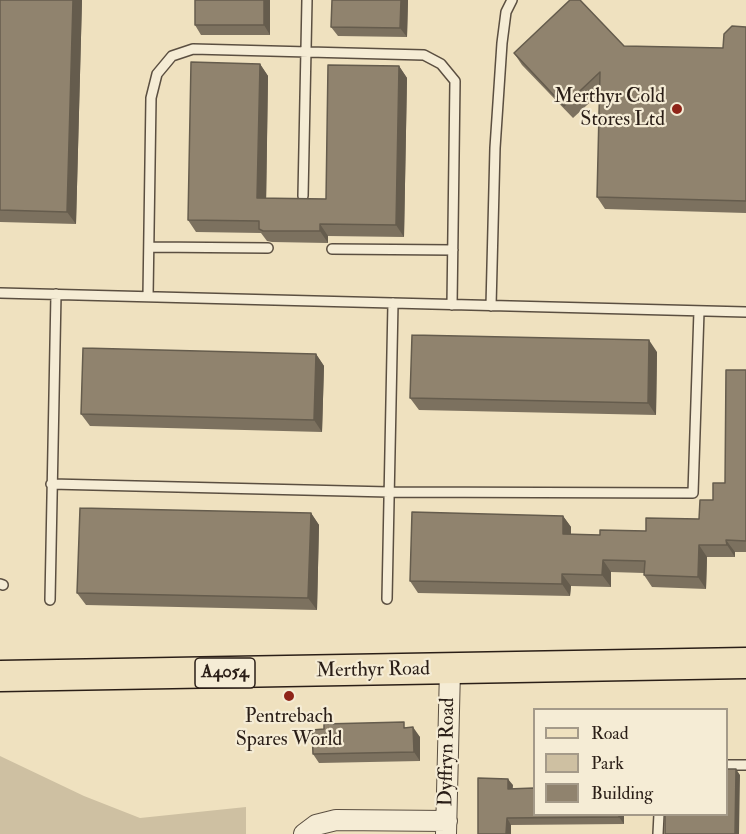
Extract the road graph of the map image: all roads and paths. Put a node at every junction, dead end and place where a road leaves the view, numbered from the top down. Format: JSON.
{"nodes":[{"id":1,"x":307,"y":0,"type":"edge"},
{"id":2,"x":512,"y":0,"type":"edge"},
{"id":3,"x":306,"y":52,"type":"junction"},
{"id":4,"x":303,"y":196,"type":"edge"},
{"id":5,"x":149,"y":247,"type":"junction"},
{"id":6,"x":268,"y":248,"type":"edge"},
{"id":7,"x":333,"y":249,"type":"dead end"},
{"id":8,"x":453,"y":250,"type":"junction"},
{"id":9,"x":0,"y":293,"type":"edge"},
{"id":10,"x":57,"y":294,"type":"junction"},
{"id":11,"x":148,"y":296,"type":"junction"},
{"id":12,"x":393,"y":303,"type":"junction"},
{"id":13,"x":452,"y":305,"type":"junction"},
{"id":14,"x":491,"y":306,"type":"junction"},
{"id":15,"x":699,"y":311,"type":"junction"},
{"id":16,"x":746,"y":312,"type":"edge"},
{"id":17,"x":51,"y":484,"type":"junction"},
{"id":18,"x":389,"y":492,"type":"junction"},
{"id":19,"x":387,"y":599,"type":"dead end"},
{"id":20,"x":50,"y":600,"type":"dead end"},
{"id":21,"x":746,"y":663,"type":"edge"},
{"id":22,"x":450,"y":670,"type":"junction"},
{"id":23,"x":0,"y":676,"type":"edge"},
{"id":24,"x":728,"y":765,"type":"edge"},
{"id":25,"x":746,"y":765,"type":"edge"},
{"id":26,"x":659,"y":816,"type":"edge"},
{"id":27,"x":446,"y":827,"type":"edge"},
{"id":28,"x":304,"y":834,"type":"edge"},
{"id":29,"x":658,"y":834,"type":"edge"}],
"edges":[{"from":1,"to":3,"type":"lane"},
{"from":2,"to":14,"type":"lane"},
{"from":3,"to":4,"type":"lane"},
{"from":3,"to":5,"type":"lane"},
{"from":3,"to":8,"type":"lane"},
{"from":5,"to":6,"type":"lane"},
{"from":5,"to":11,"type":"lane"},
{"from":7,"to":8,"type":"lane"},
{"from":8,"to":13,"type":"lane"},
{"from":9,"to":10,"type":"lane"},
{"from":10,"to":11,"type":"lane"},
{"from":10,"to":17,"type":"lane"},
{"from":11,"to":12,"type":"lane"},
{"from":12,"to":13,"type":"lane"},
{"from":12,"to":18,"type":"lane"},
{"from":13,"to":14,"type":"lane"},
{"from":14,"to":15,"type":"lane"},
{"from":15,"to":16,"type":"lane"},
{"from":15,"to":18,"type":"lane"},
{"from":17,"to":18,"type":"lane"},
{"from":17,"to":20,"type":"lane"},
{"from":18,"to":19,"type":"lane"},
{"from":21,"to":22,"type":"main road","name":"Merthyr Road","number":"A4054"},
{"from":22,"to":23,"type":"main road","name":"Merthyr Road","number":"A4054"},
{"from":22,"to":27,"type":"street","name":"Dyffryn Road"},
{"from":24,"to":25,"type":"lane"},
{"from":26,"to":29,"type":"lane"},
{"from":27,"to":28,"type":"street"}]}
